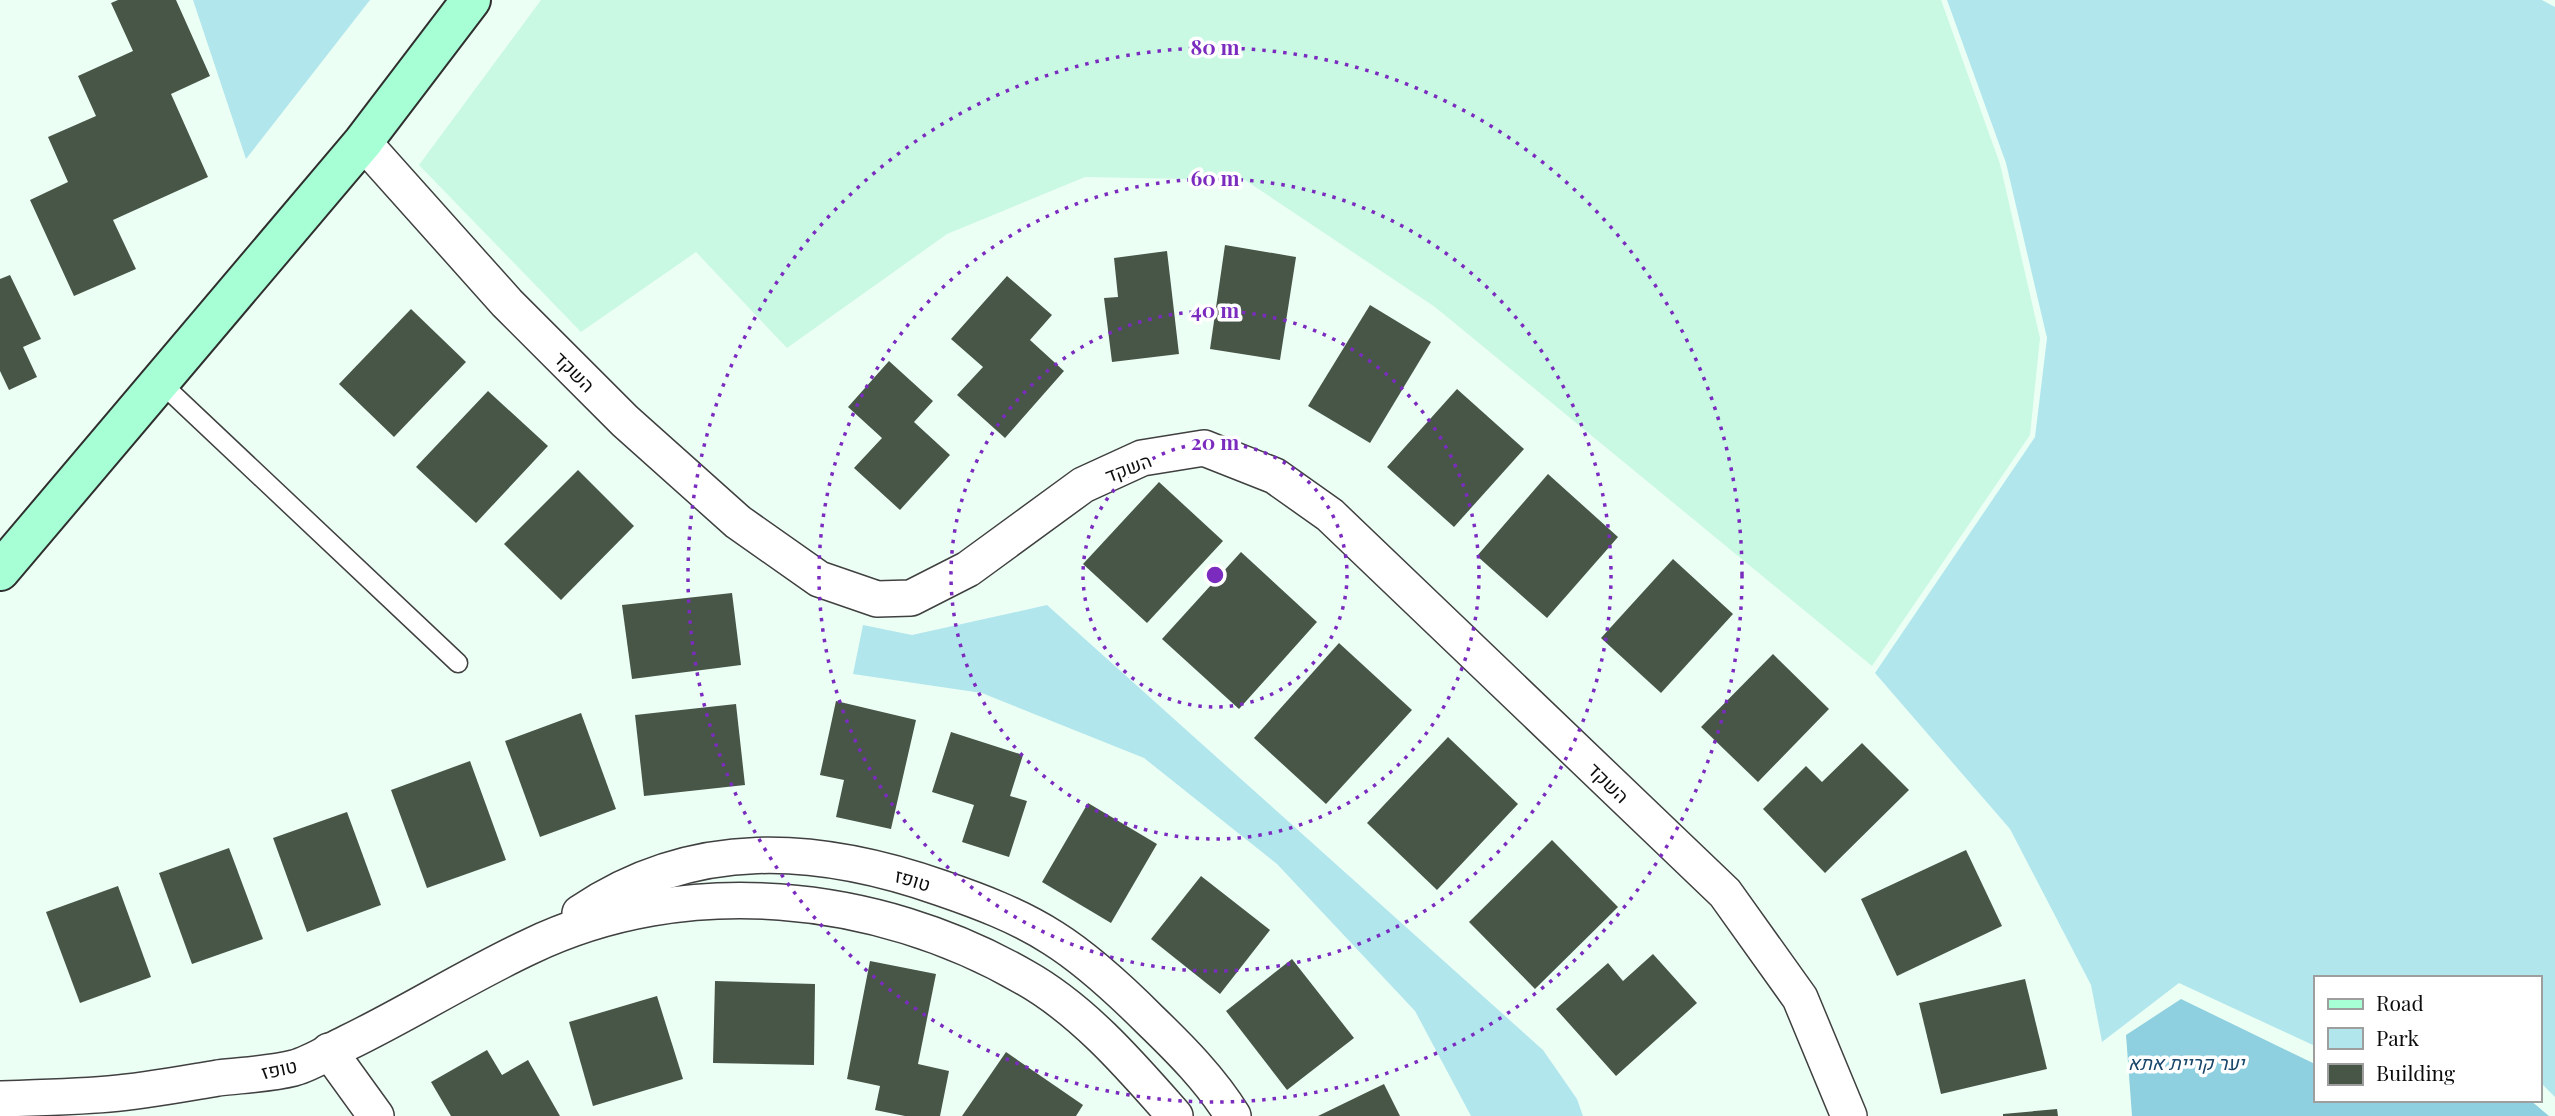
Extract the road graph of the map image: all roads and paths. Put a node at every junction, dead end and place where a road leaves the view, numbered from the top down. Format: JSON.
{"nodes":[{"id":1,"x":471,"y":0,"type":"edge"},
{"id":2,"x":363,"y":142,"type":"junction"},
{"id":3,"x":160,"y":382,"type":"junction"},
{"id":4,"x":0,"y":570,"type":"edge"},
{"id":5,"x":458,"y":663,"type":"dead end"},
{"id":6,"x":531,"y":946,"type":"junction"},
{"id":7,"x":329,"y":1051,"type":"junction"},
{"id":8,"x":0,"y":1099,"type":"edge"},
{"id":9,"x":376,"y":1116,"type":"edge"},
{"id":10,"x":1175,"y":1116,"type":"edge"},
{"id":11,"x":1233,"y":1116,"type":"edge"},
{"id":12,"x":1849,"y":1116,"type":"edge"}],
"edges":[{"from":1,"to":2,"type":"street"},
{"from":2,"to":3,"type":"street"},
{"from":2,"to":12,"type":"street","name":"השקד"},
{"from":3,"to":4,"type":"street"},
{"from":3,"to":5,"type":"lane"},
{"from":6,"to":7,"type":"street","name":"טופז"},
{"from":6,"to":10,"type":"street","name":"טופז"},
{"from":6,"to":11,"type":"street","name":"טופז"},
{"from":7,"to":8,"type":"street","name":"טופז"},
{"from":7,"to":9,"type":"street"}]}
